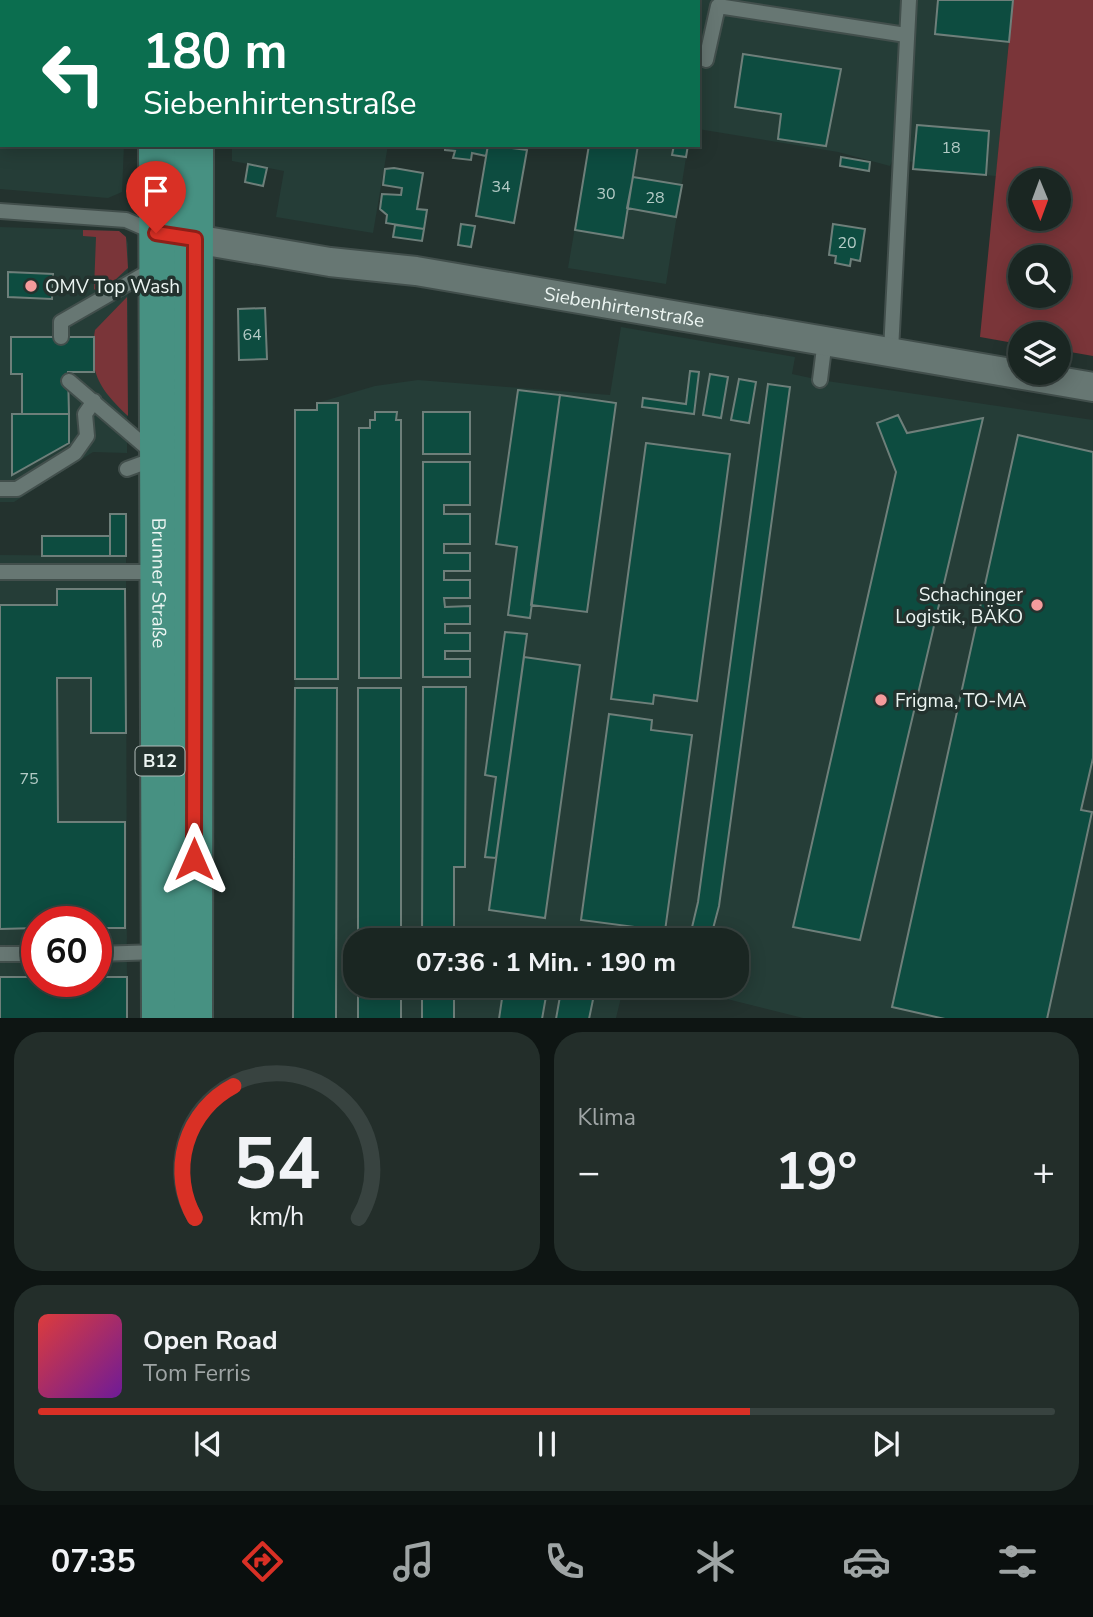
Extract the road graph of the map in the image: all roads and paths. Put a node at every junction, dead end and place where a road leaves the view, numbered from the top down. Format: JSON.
{"nodes":[{"id":1,"x":909,"y":0,"type":"edge"},
{"id":2,"x":906,"y":35,"type":"junction"},
{"id":3,"x":706,"y":60,"type":"dead end"},
{"id":4,"x":158,"y":147,"type":"edge"},
{"id":5,"x":194,"y":147,"type":"edge"},
{"id":6,"x":0,"y":211,"type":"edge"},
{"id":7,"x":195,"y":239,"type":"junction"},
{"id":8,"x":156,"y":250,"type":"junction"},
{"id":9,"x":61,"y":330,"type":"dead end"},
{"id":10,"x":825,"y":340,"type":"junction"},
{"id":11,"x":891,"y":351,"type":"junction"},
{"id":12,"x":820,"y":380,"type":"dead end"},
{"id":13,"x":69,"y":381,"type":"dead end"},
{"id":14,"x":1093,"y":387,"type":"edge"},
{"id":15,"x":94,"y":401,"type":"junction"},
{"id":16,"x":143,"y":463,"type":"junction"},
{"id":17,"x":0,"y":489,"type":"edge"},
{"id":18,"x":0,"y":572,"type":"edge"},
{"id":19,"x":176,"y":576,"type":"junction"},
{"id":20,"x":177,"y":947,"type":"junction"},
{"id":21,"x":112,"y":953,"type":"edge"},
{"id":22,"x":0,"y":954,"type":"edge"},
{"id":23,"x":21,"y":954,"type":"edge"},
{"id":24,"x":161,"y":1018,"type":"edge"},
{"id":25,"x":193,"y":1018,"type":"edge"}],
"edges":[{"from":1,"to":2,"type":"lane"},
{"from":2,"to":3,"type":"lane"},
{"from":2,"to":11,"type":"lane"},
{"from":4,"to":8,"type":"main road","name":"Brunner Straße","number":"B12"},
{"from":5,"to":7,"type":"main road","name":"Brunner Straße","number":"B12"},
{"from":6,"to":8,"type":"lane"},
{"from":7,"to":8,"type":"street","name":"Siebenhirtenstraße"},
{"from":7,"to":10,"type":"street","name":"Siebenhirtenstraße"},
{"from":7,"to":19,"type":"main road","name":"Brunner Straße","number":"B12"},
{"from":8,"to":9,"type":"lane"},
{"from":8,"to":16,"type":"main road","name":"Brunner Straße","number":"B12"},
{"from":10,"to":11,"type":"street","name":"Siebenhirtenstraße"},
{"from":10,"to":12,"type":"lane"},
{"from":11,"to":14,"type":"street","name":"Siebenhirtenstraße"},
{"from":13,"to":15,"type":"lane"},
{"from":15,"to":16,"type":"lane"},
{"from":15,"to":17,"type":"lane"},
{"from":16,"to":19,"type":"main road","name":"Brunner Straße","number":"B12"},
{"from":18,"to":19,"type":"lane"},
{"from":19,"to":20,"type":"main road","name":"Brunner Straße","number":"B12"},
{"from":20,"to":21,"type":"lane"},
{"from":20,"to":24,"type":"main road","name":"Brunner Straße","number":"B12"},
{"from":20,"to":25,"type":"main road","name":"Brunner Straße","number":"B12"},
{"from":22,"to":23,"type":"lane"}]}
